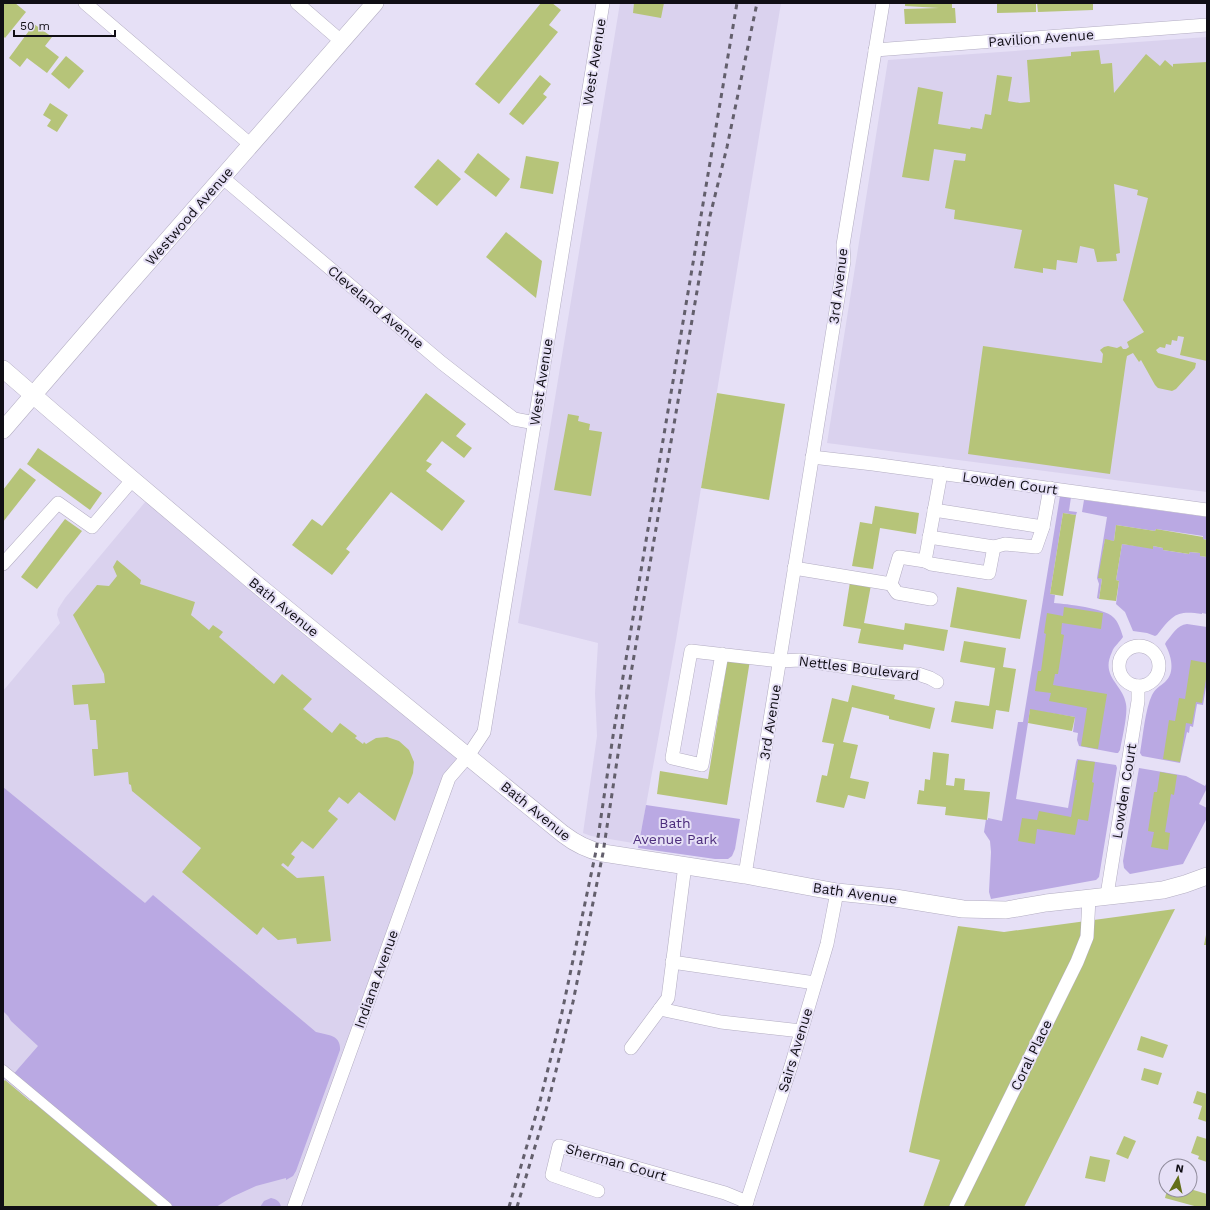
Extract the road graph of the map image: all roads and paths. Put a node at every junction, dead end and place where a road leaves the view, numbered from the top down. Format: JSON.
{"nodes":[{"id":1,"x":85,"y":3,"type":"edge"},
{"id":2,"x":297,"y":3,"type":"edge"},
{"id":3,"x":375,"y":3,"type":"edge"},
{"id":4,"x":603,"y":3,"type":"edge"},
{"id":5,"x":883,"y":3,"type":"edge"},
{"id":6,"x":1207,"y":25,"type":"edge"},
{"id":7,"x":341,"y":41,"type":"junction"},
{"id":8,"x":875,"y":50,"type":"junction"},
{"id":9,"x":252,"y":145,"type":"junction"},
{"id":10,"x":223,"y":178,"type":"junction"},
{"id":11,"x":3,"y":369,"type":"edge"},
{"id":12,"x":33,"y":395,"type":"junction"},
{"id":13,"x":535,"y":423,"type":"junction"},
{"id":14,"x":3,"y":430,"type":"edge"},
{"id":15,"x":812,"y":457,"type":"junction"},
{"id":16,"x":940,"y":473,"type":"junction"},
{"id":17,"x":133,"y":479,"type":"junction"},
{"id":18,"x":1050,"y":488,"type":"junction"},
{"id":19,"x":934,"y":510,"type":"junction"},
{"id":20,"x":1207,"y":510,"type":"edge"},
{"id":21,"x":1043,"y":527,"type":"junction"},
{"id":22,"x":929,"y":537,"type":"junction"},
{"id":23,"x":994,"y":547,"type":"junction"},
{"id":24,"x":925,"y":561,"type":"junction"},
{"id":25,"x":3,"y":564,"type":"edge"},
{"id":26,"x":794,"y":568,"type":"junction"},
{"id":27,"x":891,"y":584,"type":"junction"},
{"id":28,"x":931,"y":599,"type":"dead end"},
{"id":29,"x":722,"y":654,"type":"junction"},
{"id":30,"x":780,"y":661,"type":"junction"},
{"id":31,"x":937,"y":682,"type":"dead end"},
{"id":32,"x":1138,"y":686,"type":"dead end"},
{"id":33,"x":468,"y":756,"type":"junction"},
{"id":34,"x":685,"y":865,"type":"junction"},
{"id":35,"x":745,"y":875,"type":"junction"},
{"id":36,"x":1207,"y":876,"type":"edge"},
{"id":37,"x":837,"y":892,"type":"junction"},
{"id":38,"x":1107,"y":895,"type":"junction"},
{"id":39,"x":1089,"y":898,"type":"junction"},
{"id":40,"x":672,"y":962,"type":"junction"},
{"id":41,"x":815,"y":983,"type":"junction"},
{"id":42,"x":660,"y":1009,"type":"junction"},
{"id":43,"x":801,"y":1031,"type":"junction"},
{"id":44,"x":631,"y":1048,"type":"dead end"},
{"id":45,"x":3,"y":1070,"type":"edge"},
{"id":46,"x":598,"y":1191,"type":"dead end"},
{"id":47,"x":746,"y":1205,"type":"edge"},
{"id":48,"x":167,"y":1207,"type":"edge"},
{"id":49,"x":294,"y":1207,"type":"edge"},
{"id":50,"x":956,"y":1207,"type":"edge"}],
"edges":[{"from":1,"to":9,"type":"street"},
{"from":2,"to":7,"type":"street"},
{"from":3,"to":7,"type":"street","name":"Westwood Avenue"},
{"from":4,"to":13,"type":"street","name":"West Avenue"},
{"from":5,"to":8,"type":"street","name":"3rd Avenue"},
{"from":6,"to":8,"type":"street","name":"Pavilion Avenue"},
{"from":7,"to":9,"type":"street","name":"Westwood Avenue"},
{"from":8,"to":15,"type":"street","name":"3rd Avenue"},
{"from":9,"to":10,"type":"street","name":"Westwood Avenue"},
{"from":10,"to":12,"type":"street","name":"Westwood Avenue"},
{"from":10,"to":13,"type":"street","name":"Cleveland Avenue"},
{"from":11,"to":12,"type":"street","name":"Bath Avenue"},
{"from":12,"to":14,"type":"street","name":"Westwood Avenue"},
{"from":12,"to":17,"type":"street","name":"Bath Avenue"},
{"from":13,"to":33,"type":"street","name":"West Avenue"},
{"from":15,"to":16,"type":"street","name":"Lowden Court"},
{"from":15,"to":26,"type":"street","name":"3rd Avenue"},
{"from":16,"to":18,"type":"street","name":"Lowden Court"},
{"from":16,"to":19,"type":"street"},
{"from":17,"to":25,"type":"street"},
{"from":17,"to":33,"type":"street","name":"Bath Avenue"},
{"from":18,"to":20,"type":"street","name":"Lowden Court"},
{"from":18,"to":21,"type":"street"},
{"from":19,"to":21,"type":"street"},
{"from":19,"to":22,"type":"street"},
{"from":21,"to":23,"type":"street"},
{"from":22,"to":23,"type":"street"},
{"from":22,"to":24,"type":"street"},
{"from":23,"to":24,"type":"street"},
{"from":24,"to":27,"type":"street"},
{"from":26,"to":27,"type":"street"},
{"from":26,"to":30,"type":"street","name":"3rd Avenue"},
{"from":27,"to":28,"type":"street"},
{"from":29,"to":29,"type":"street","name":"Nettles Boulevard"},
{"from":29,"to":30,"type":"street","name":"Nettles Boulevard"},
{"from":30,"to":31,"type":"street","name":"Nettles Boulevard"},
{"from":30,"to":35,"type":"street","name":"3rd Avenue"},
{"from":32,"to":38,"type":"street","name":"Lowden Court"},
{"from":33,"to":34,"type":"street","name":"Bath Avenue"},
{"from":33,"to":49,"type":"street","name":"Indiana Avenue"},
{"from":34,"to":35,"type":"street","name":"Bath Avenue"},
{"from":34,"to":40,"type":"street"},
{"from":35,"to":37,"type":"street","name":"Bath Avenue"},
{"from":36,"to":38,"type":"street","name":"Bath Avenue"},
{"from":37,"to":39,"type":"street","name":"Bath Avenue"},
{"from":37,"to":41,"type":"street","name":"Sairs Avenue"},
{"from":38,"to":39,"type":"street","name":"Bath Avenue"},
{"from":39,"to":50,"type":"street","name":"Coral Place"},
{"from":40,"to":41,"type":"street"},
{"from":40,"to":42,"type":"street"},
{"from":41,"to":43,"type":"street","name":"Sairs Avenue"},
{"from":42,"to":43,"type":"street"},
{"from":42,"to":44,"type":"street"},
{"from":43,"to":47,"type":"street","name":"Sairs Avenue"},
{"from":45,"to":48,"type":"street"},
{"from":46,"to":47,"type":"street","name":"Sherman Court"}]}
